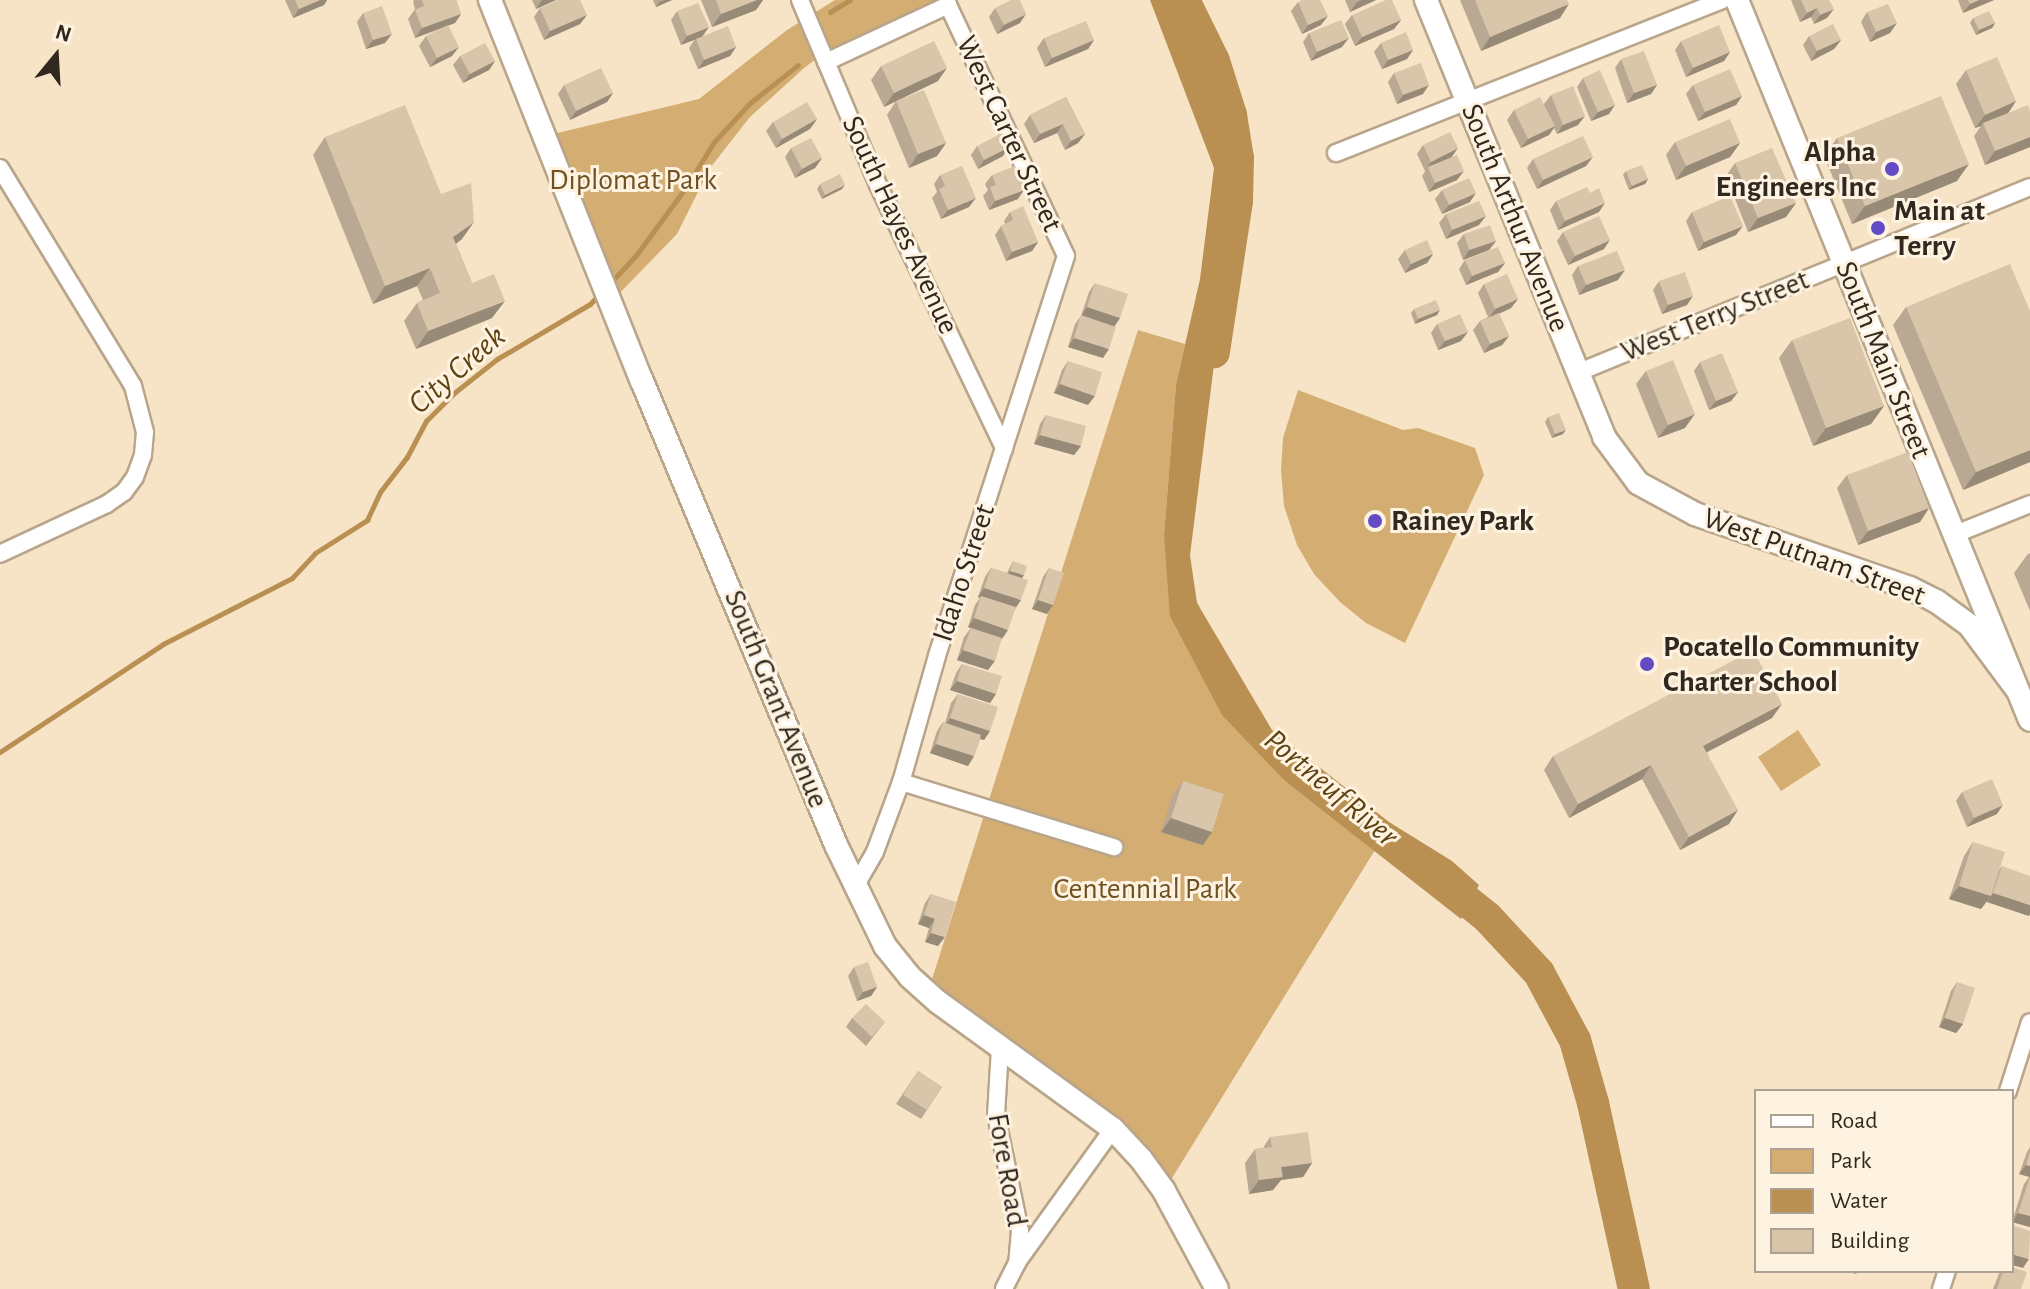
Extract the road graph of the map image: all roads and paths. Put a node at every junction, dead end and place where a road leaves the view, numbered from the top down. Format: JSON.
{"nodes":[{"id":1,"x":490,"y":0,"type":"edge"},
{"id":2,"x":800,"y":0,"type":"edge"},
{"id":3,"x":1426,"y":0,"type":"edge"},
{"id":4,"x":1722,"y":0,"type":"edge"},
{"id":5,"x":1737,"y":0,"type":"edge"},
{"id":6,"x":826,"y":62,"type":"junction"},
{"id":7,"x":1467,"y":101,"type":"junction"},
{"id":8,"x":1336,"y":153,"type":"dead end"},
{"id":9,"x":0,"y":168,"type":"edge"},
{"id":10,"x":2030,"y":187,"type":"edge"},
{"id":11,"x":1066,"y":256,"type":"joint"},
{"id":12,"x":1843,"y":263,"type":"junction"},
{"id":13,"x":1579,"y":372,"type":"junction"},
{"id":14,"x":1604,"y":437,"type":"joint"},
{"id":15,"x":1004,"y":448,"type":"junction"},
{"id":16,"x":2030,"y":504,"type":"edge"},
{"id":17,"x":1953,"y":535,"type":"junction"},
{"id":18,"x":0,"y":554,"type":"edge"},
{"id":19,"x":1964,"y":561,"type":"junction"},
{"id":20,"x":1936,"y":601,"type":"junction"},
{"id":21,"x":2016,"y":688,"type":"junction"},
{"id":22,"x":2030,"y":720,"type":"edge"},
{"id":23,"x":901,"y":782,"type":"junction"},
{"id":24,"x":1114,"y":847,"type":"dead end"},
{"id":25,"x":855,"y":886,"type":"junction"},
{"id":26,"x":2030,"y":1022,"type":"edge"},
{"id":27,"x":1000,"y":1048,"type":"junction"},
{"id":28,"x":2009,"y":1089,"type":"edge"},
{"id":29,"x":1113,"y":1129,"type":"junction"},
{"id":30,"x":1017,"y":1263,"type":"junction"},
{"id":31,"x":1004,"y":1289,"type":"edge"},
{"id":32,"x":1217,"y":1289,"type":"edge"}],
"edges":[{"from":1,"to":25,"type":"main road","name":"South Grant Avenue"},
{"from":2,"to":6,"type":"street","name":"South Hayes Avenue"},
{"from":3,"to":7,"type":"main road","name":"South Arthur Avenue"},
{"from":4,"to":7,"type":"street"},
{"from":5,"to":12,"type":"main road","name":"South Main Street"},
{"from":6,"to":11,"type":"street","name":"West Carter Street"},
{"from":6,"to":15,"type":"street","name":"South Hayes Avenue"},
{"from":7,"to":8,"type":"street"},
{"from":7,"to":13,"type":"main road","name":"South Arthur Avenue"},
{"from":9,"to":18,"type":"street"},
{"from":10,"to":12,"type":"street","name":"West Terry Street"},
{"from":11,"to":15,"type":"street","name":"Idaho Street"},
{"from":12,"to":13,"type":"street","name":"West Terry Street"},
{"from":12,"to":17,"type":"main road","name":"South Main Street"},
{"from":13,"to":14,"type":"main road","name":"South Arthur Avenue"},
{"from":14,"to":20,"type":"main road","name":"West Putnam Street"},
{"from":15,"to":23,"type":"street","name":"Idaho Street"},
{"from":16,"to":17,"type":"street"},
{"from":17,"to":19,"type":"main road","name":"South Main Street"},
{"from":19,"to":20,"type":"main road"},
{"from":19,"to":21,"type":"main road","name":"South Main Street"},
{"from":20,"to":21,"type":"main road","name":"West Putnam Street"},
{"from":21,"to":22,"type":"main road","name":"South Main Street"},
{"from":23,"to":24,"type":"street"},
{"from":23,"to":25,"type":"street","name":"Idaho Street"},
{"from":25,"to":27,"type":"main road","name":"South Grant Avenue"},
{"from":26,"to":28,"type":"street"},
{"from":27,"to":29,"type":"main road","name":"South Grant Avenue"},
{"from":27,"to":30,"type":"street","name":"Fore Road"},
{"from":29,"to":30,"type":"street"},
{"from":29,"to":32,"type":"main road","name":"South Grant Avenue"},
{"from":30,"to":31,"type":"street","name":"Fore Road"}]}
